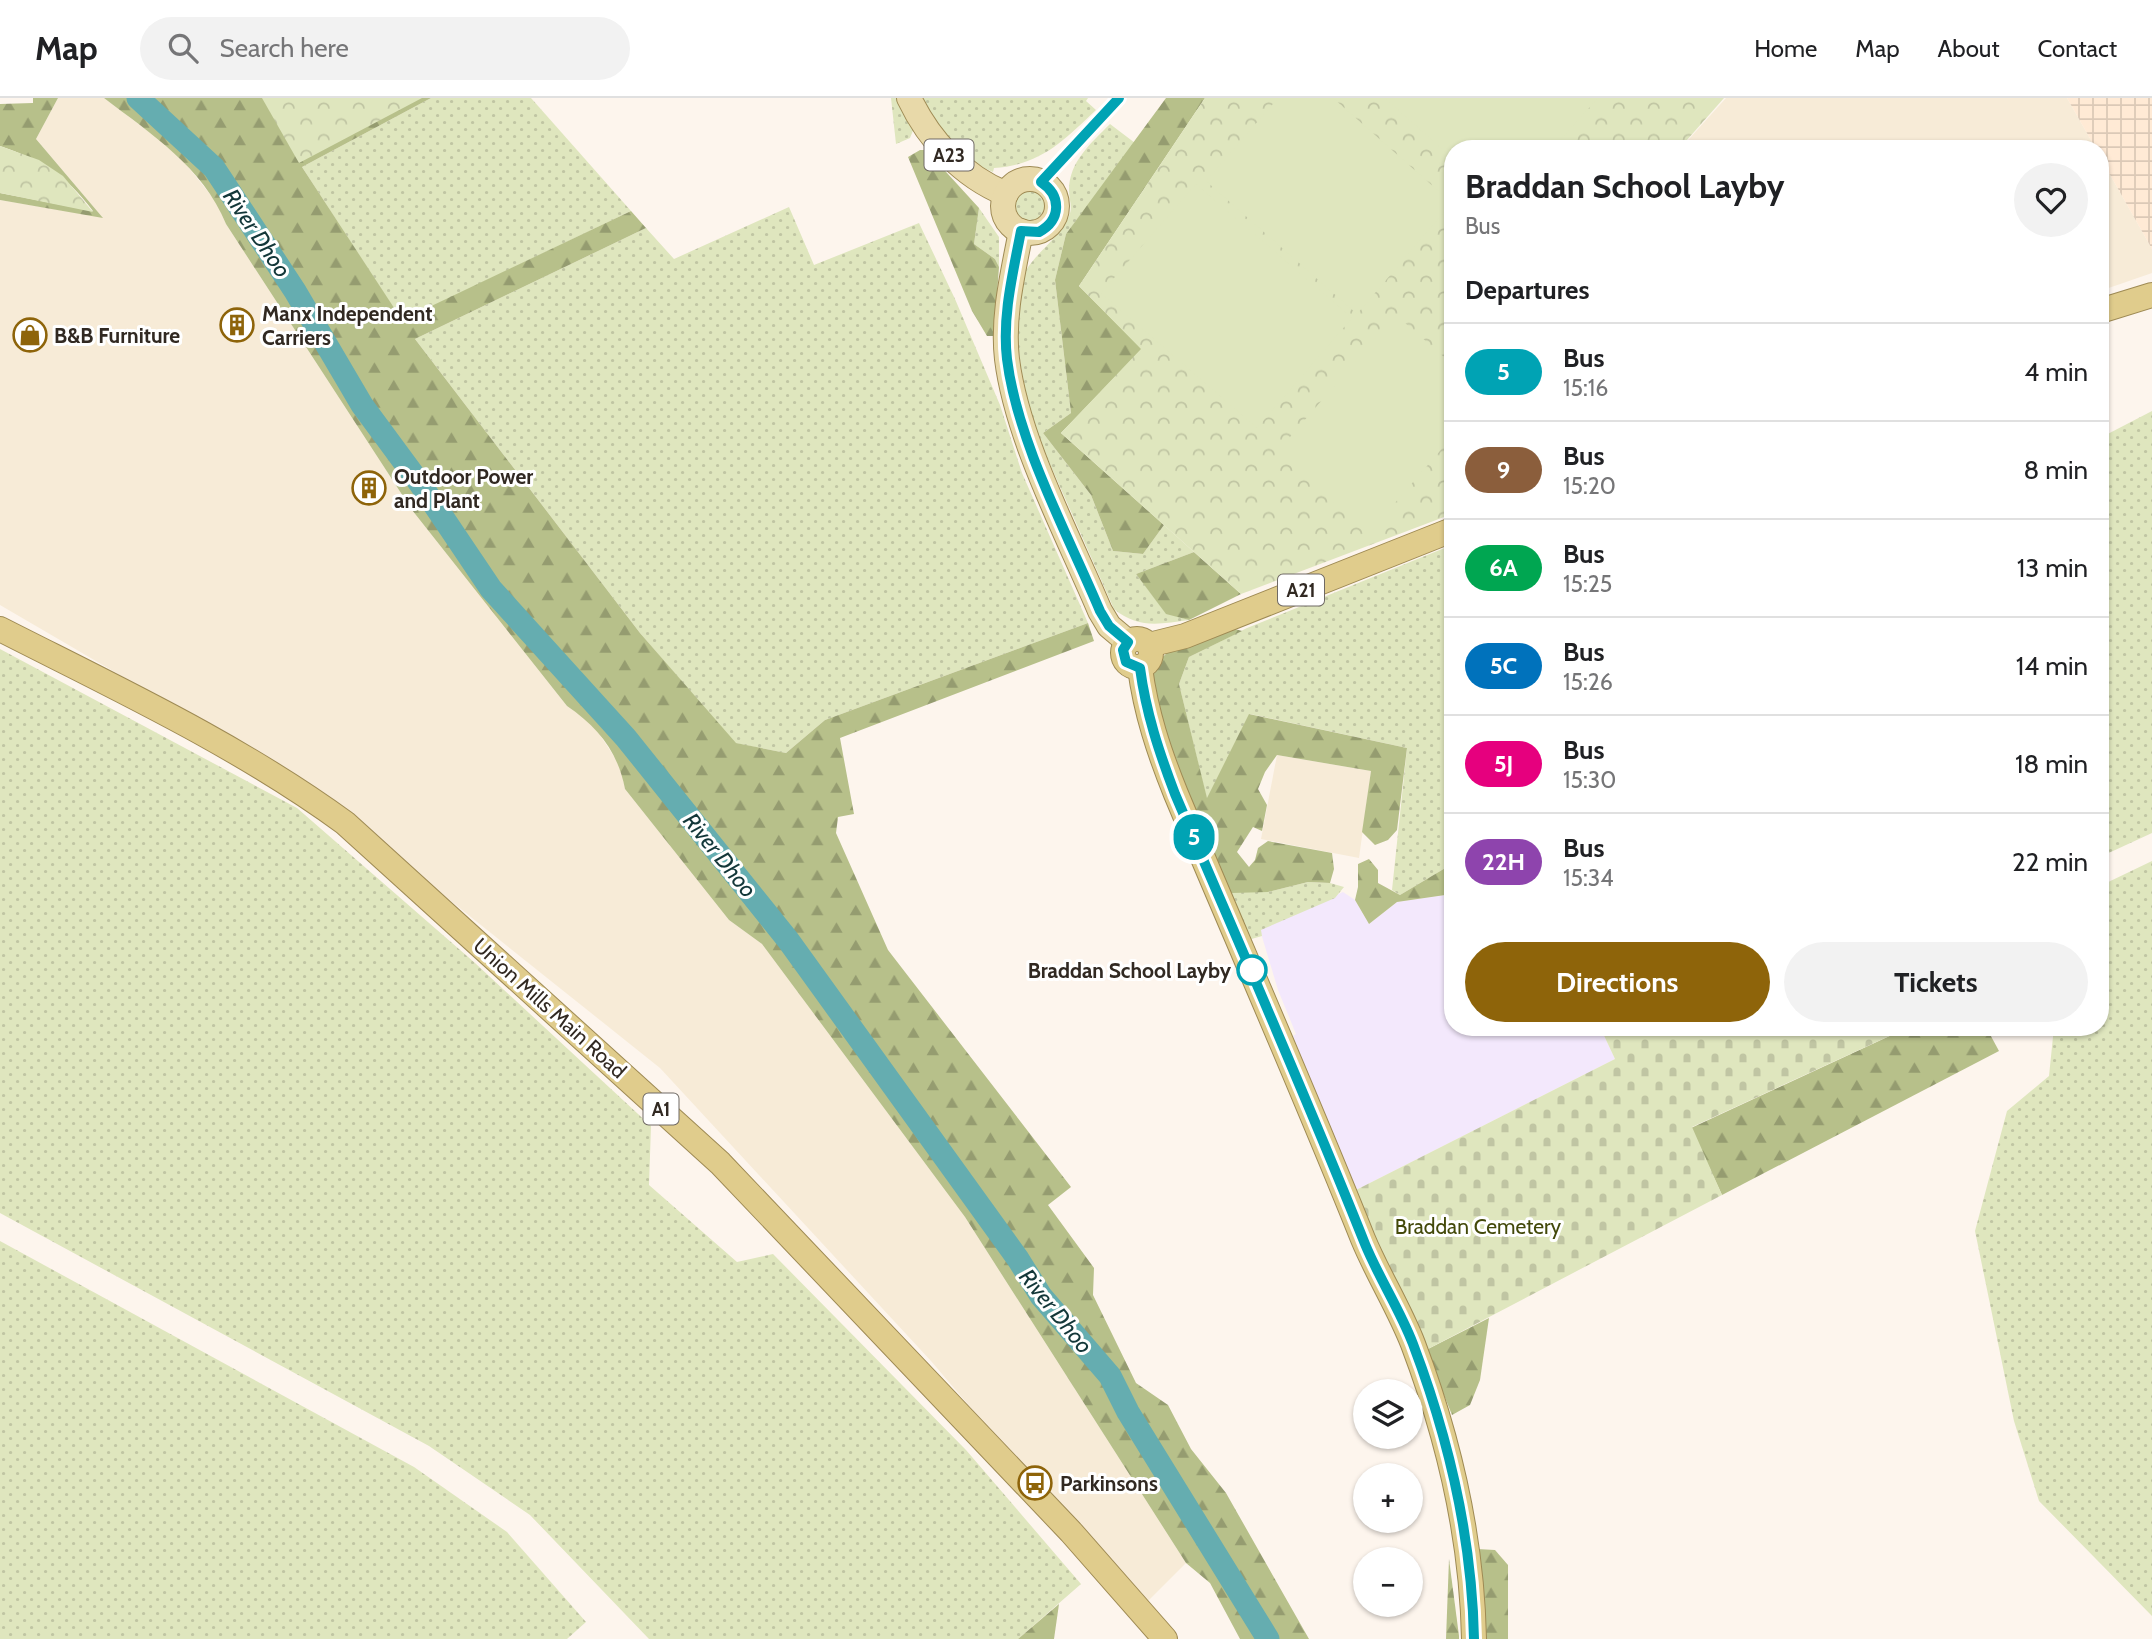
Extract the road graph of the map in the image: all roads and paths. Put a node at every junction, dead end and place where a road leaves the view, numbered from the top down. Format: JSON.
{"nodes":[{"id":1,"x":909,"y":98,"type":"edge"},
{"id":2,"x":1006,"y":194,"type":"junction"},
{"id":3,"x":1021,"y":231,"type":"junction"},
{"id":4,"x":2152,"y":295,"type":"edge"},
{"id":5,"x":2109,"y":308,"type":"edge"},
{"id":6,"x":1444,"y":533,"type":"edge"},
{"id":7,"x":0,"y":629,"type":"edge"},
{"id":8,"x":1138,"y":643,"type":"junction"},
{"id":9,"x":1165,"y":1639,"type":"edge"},
{"id":10,"x":1474,"y":1639,"type":"edge"}],
"edges":[{"from":1,"to":2,"type":"main road","number":"A23"},
{"from":2,"to":3,"type":"main road"},
{"from":2,"to":3,"type":"main road"},
{"from":3,"to":8,"type":"main road"},
{"from":4,"to":5,"type":"highway"},
{"from":6,"to":8,"type":"highway","number":"A21"},
{"from":7,"to":9,"type":"highway","name":"Union Mills Main Road","number":"A1"},
{"from":8,"to":10,"type":"highway"}]}
